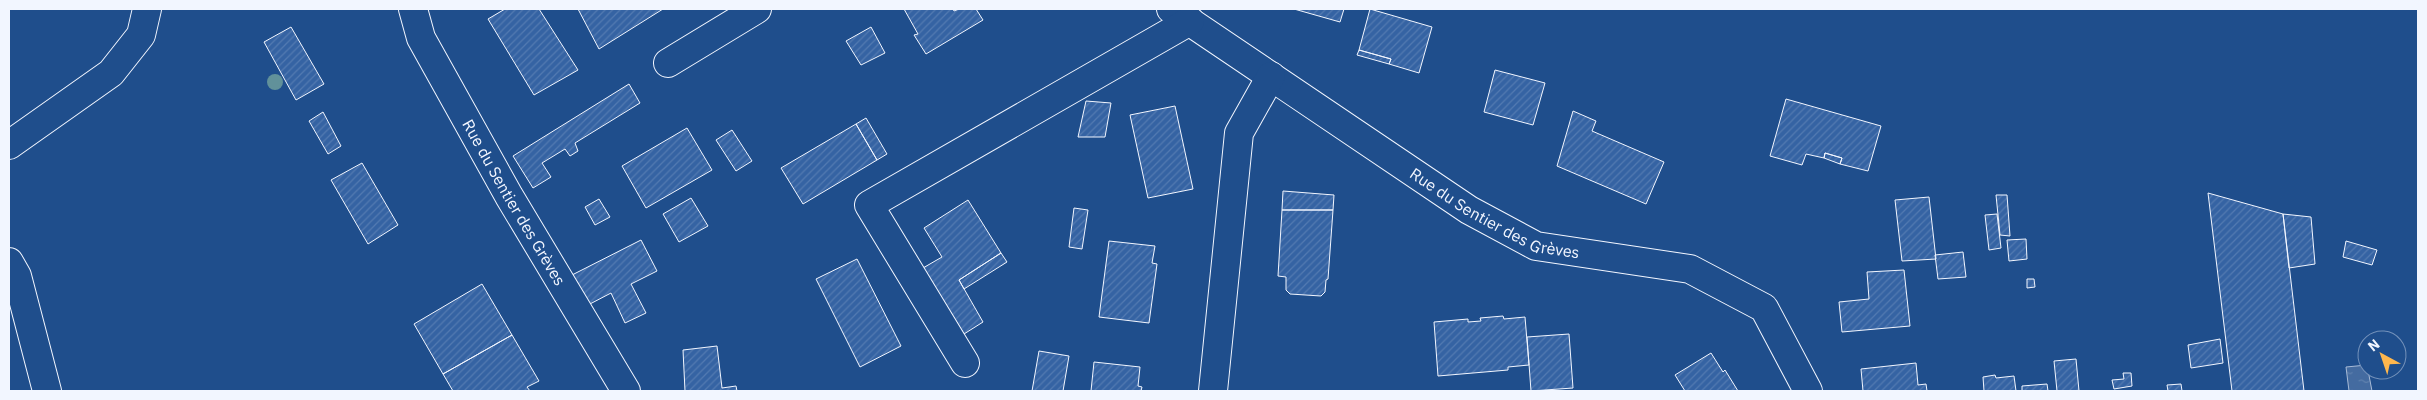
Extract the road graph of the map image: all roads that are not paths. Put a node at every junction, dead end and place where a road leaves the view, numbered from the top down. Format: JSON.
{"nodes":[{"id":1,"x":148,"y":9,"type":"edge"},
{"id":2,"x":413,"y":9,"type":"edge"},
{"id":3,"x":757,"y":9,"type":"edge"},
{"id":4,"x":1181,"y":15,"type":"edge"},
{"id":5,"x":668,"y":63,"type":"dead end"},
{"id":6,"x":1271,"y":76,"type":"junction"},
{"id":7,"x":9,"y":145,"type":"edge"},
{"id":8,"x":9,"y":262,"type":"edge"},
{"id":9,"x":965,"y":364,"type":"dead end"},
{"id":10,"x":47,"y":391,"type":"edge"},
{"id":11,"x":626,"y":391,"type":"edge"},
{"id":12,"x":1213,"y":391,"type":"edge"},
{"id":13,"x":1808,"y":391,"type":"edge"}],
"edges":[{"from":1,"to":7,"type":"street"},
{"from":2,"to":11,"type":"street","name":"Rue du Sentier des Grèves"},
{"from":3,"to":5,"type":"street"},
{"from":4,"to":6,"type":"street","name":"Rue du Sentier des Grèves"},
{"from":4,"to":9,"type":"street"},
{"from":6,"to":12,"type":"street"},
{"from":6,"to":13,"type":"street","name":"Rue du Sentier des Grèves"},
{"from":8,"to":10,"type":"street"}]}
